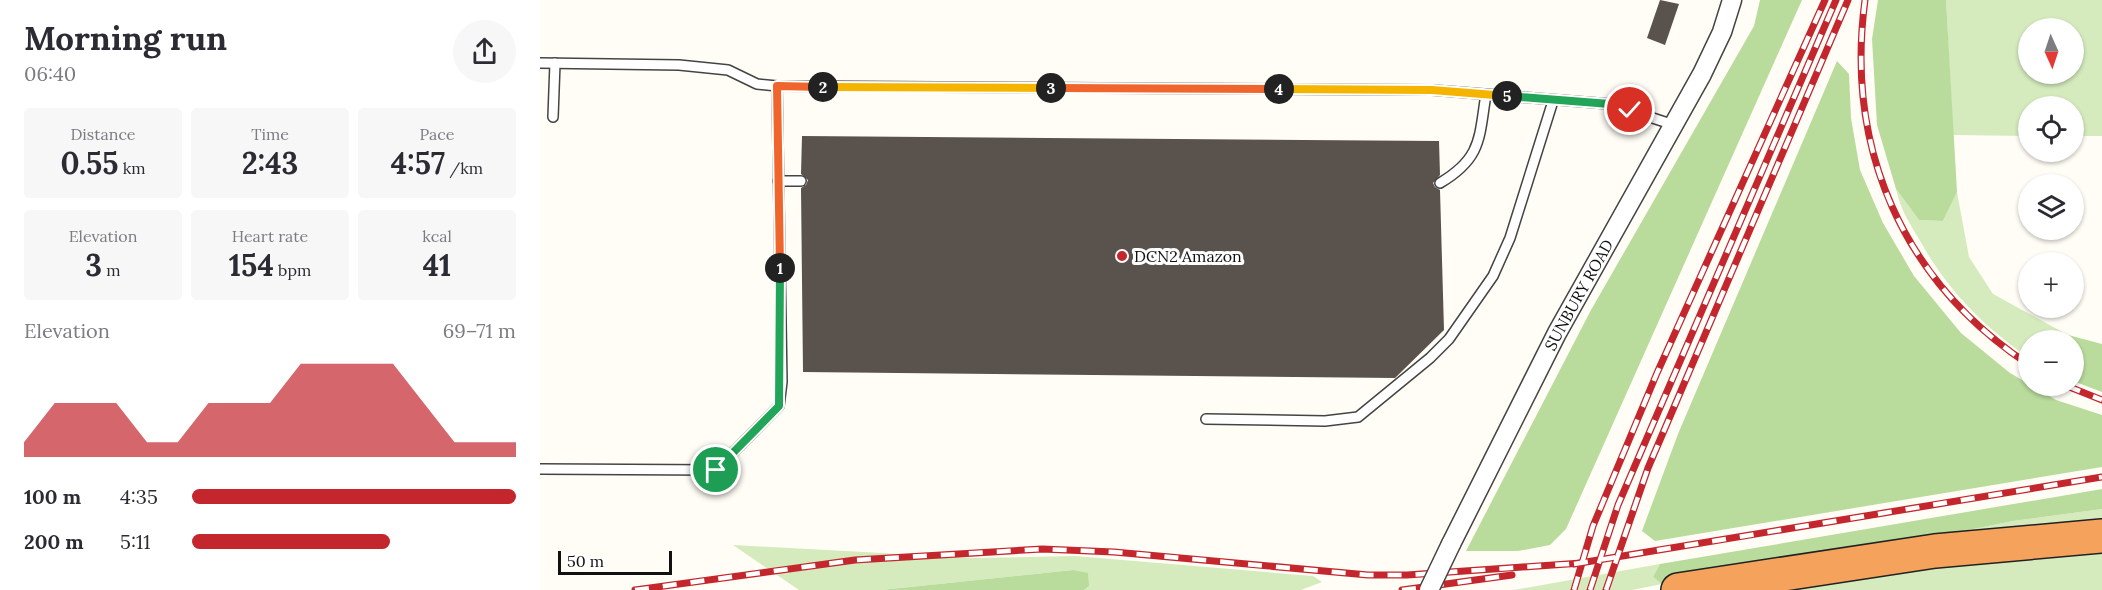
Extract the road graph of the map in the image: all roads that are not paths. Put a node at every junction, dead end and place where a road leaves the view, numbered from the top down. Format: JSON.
{"nodes":[{"id":1,"x":1732,"y":0,"type":"edge"},
{"id":2,"x":540,"y":63,"type":"edge"},
{"id":3,"x":555,"y":63,"type":"junction"},
{"id":4,"x":777,"y":86,"type":"junction"},
{"id":5,"x":1486,"y":94,"type":"junction"},
{"id":6,"x":1553,"y":101,"type":"junction"},
{"id":7,"x":553,"y":117,"type":"dead end"},
{"id":8,"x":1674,"y":125,"type":"junction"},
{"id":9,"x":778,"y":181,"type":"junction"},
{"id":10,"x":801,"y":181,"type":"dead end"},
{"id":11,"x":1440,"y":183,"type":"dead end"},
{"id":12,"x":1206,"y":418,"type":"dead end"},
{"id":13,"x":540,"y":469,"type":"edge"},
{"id":14,"x":2102,"y":536,"type":"edge"},
{"id":15,"x":1429,"y":590,"type":"edge"},
{"id":16,"x":1678,"y":590,"type":"edge"}],
"edges":[{"from":1,"to":8,"type":"street","name":"SUNBURY ROAD"},
{"from":2,"to":3,"type":"lane"},
{"from":3,"to":4,"type":"lane"},
{"from":3,"to":7,"type":"lane"},
{"from":4,"to":5,"type":"lane"},
{"from":4,"to":9,"type":"lane"},
{"from":5,"to":6,"type":"lane"},
{"from":5,"to":11,"type":"lane"},
{"from":6,"to":8,"type":"lane"},
{"from":6,"to":12,"type":"lane"},
{"from":8,"to":15,"type":"street","name":"SUNBURY ROAD","bridge":true},
{"from":9,"to":10,"type":"lane"},
{"from":9,"to":13,"type":"lane"},
{"from":14,"to":16,"type":"highway"}]}
